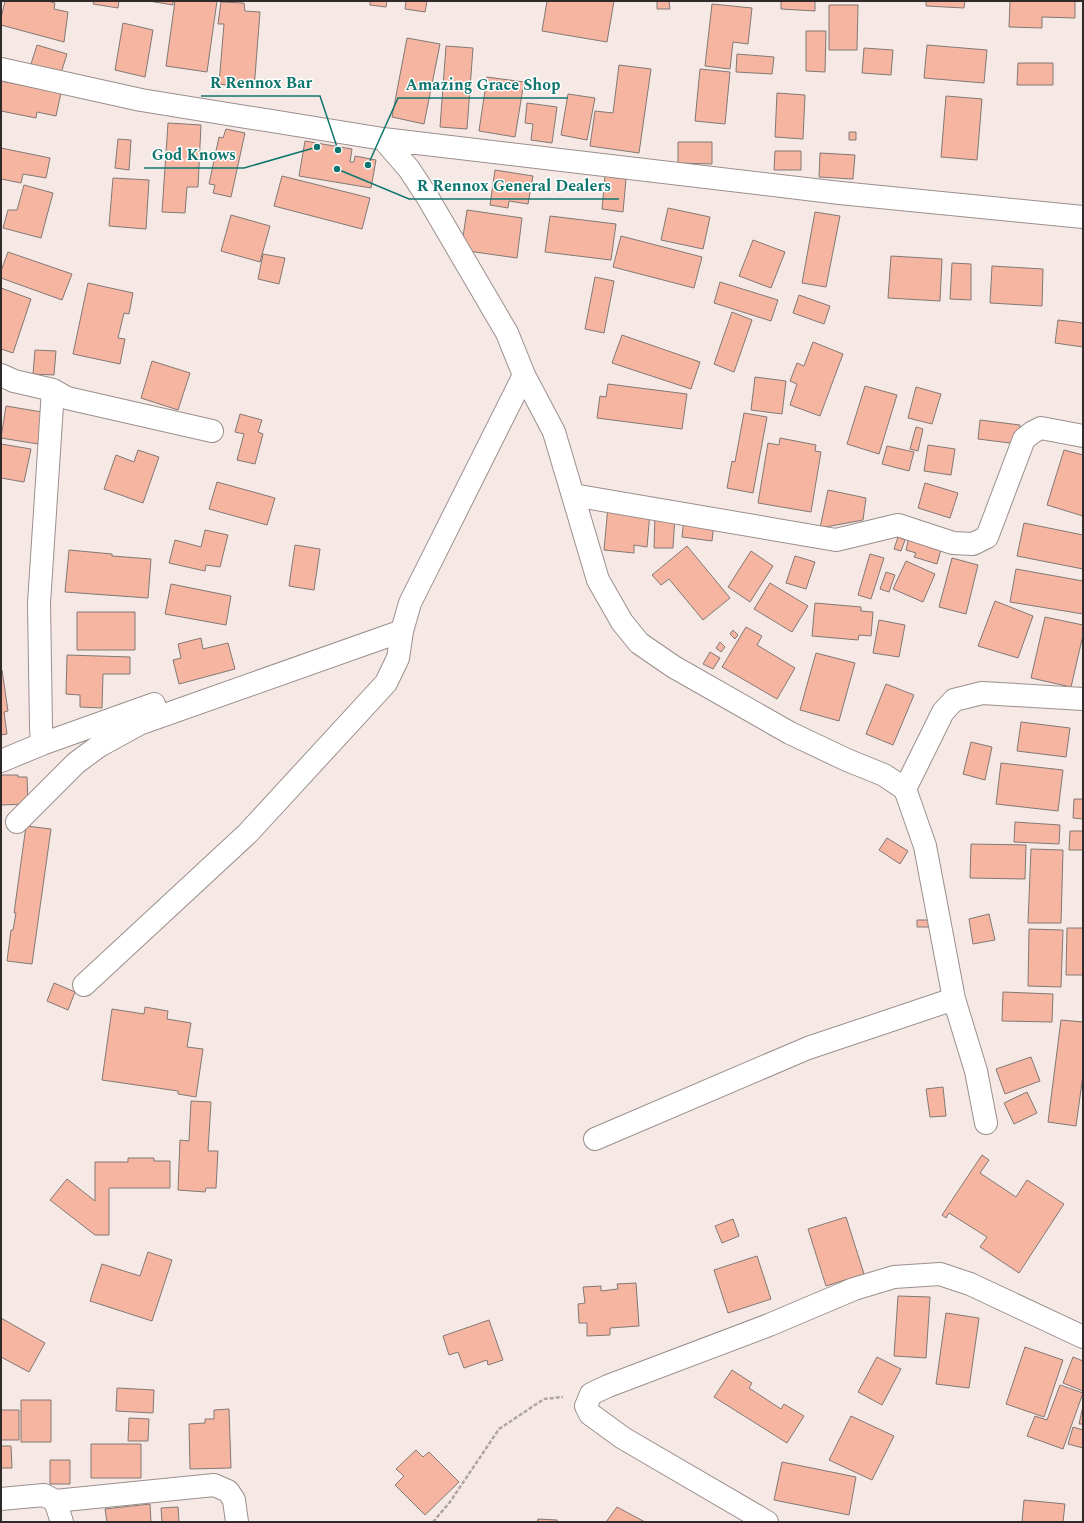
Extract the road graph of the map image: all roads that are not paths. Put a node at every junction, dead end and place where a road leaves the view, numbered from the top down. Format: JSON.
{"nodes":[{"id":1,"x":1,"y":68,"type":"edge"},
{"id":2,"x":383,"y":139,"type":"junction"},
{"id":3,"x":1083,"y":217,"type":"edge"},
{"id":4,"x":524,"y":374,"type":"junction"},
{"id":5,"x":1,"y":375,"type":"edge"},
{"id":6,"x":53,"y":390,"type":"junction"},
{"id":7,"x":212,"y":431,"type":"dead end"},
{"id":8,"x":1083,"y":436,"type":"edge"},
{"id":9,"x":573,"y":495,"type":"junction"},
{"id":10,"x":402,"y":630,"type":"junction"},
{"id":11,"x":247,"y":671,"type":"dead end"},
{"id":12,"x":1083,"y":699,"type":"edge"},
{"id":13,"x":42,"y":744,"type":"junction"},
{"id":14,"x":1,"y":761,"type":"edge"},
{"id":15,"x":904,"y":789,"type":"junction"},
{"id":16,"x":17,"y":822,"type":"dead end"},
{"id":17,"x":84,"y":985,"type":"dead end"},
{"id":18,"x":954,"y":999,"type":"junction"},
{"id":19,"x":986,"y":1123,"type":"dead end"},
{"id":20,"x":595,"y":1139,"type":"dead end"},
{"id":21,"x":1083,"y":1337,"type":"edge"},
{"id":22,"x":1,"y":1499,"type":"edge"},
{"id":23,"x":55,"y":1501,"type":"junction"},
{"id":24,"x":62,"y":1522,"type":"edge"},
{"id":25,"x":237,"y":1522,"type":"edge"},
{"id":26,"x":767,"y":1522,"type":"edge"}],
"edges":[{"from":1,"to":2,"type":"street"},
{"from":2,"to":3,"type":"street"},
{"from":2,"to":4,"type":"street"},
{"from":4,"to":9,"type":"street"},
{"from":4,"to":10,"type":"street"},
{"from":5,"to":6,"type":"street"},
{"from":6,"to":7,"type":"street"},
{"from":6,"to":13,"type":"street"},
{"from":8,"to":9,"type":"street"},
{"from":9,"to":15,"type":"street"},
{"from":10,"to":16,"type":"street"},
{"from":10,"to":17,"type":"street"},
{"from":11,"to":13,"type":"street"},
{"from":12,"to":15,"type":"street"},
{"from":13,"to":14,"type":"street"},
{"from":15,"to":18,"type":"street"},
{"from":18,"to":19,"type":"street"},
{"from":18,"to":20,"type":"street"},
{"from":21,"to":26,"type":"street"},
{"from":22,"to":23,"type":"street"},
{"from":23,"to":24,"type":"street"},
{"from":23,"to":25,"type":"street"}]}
